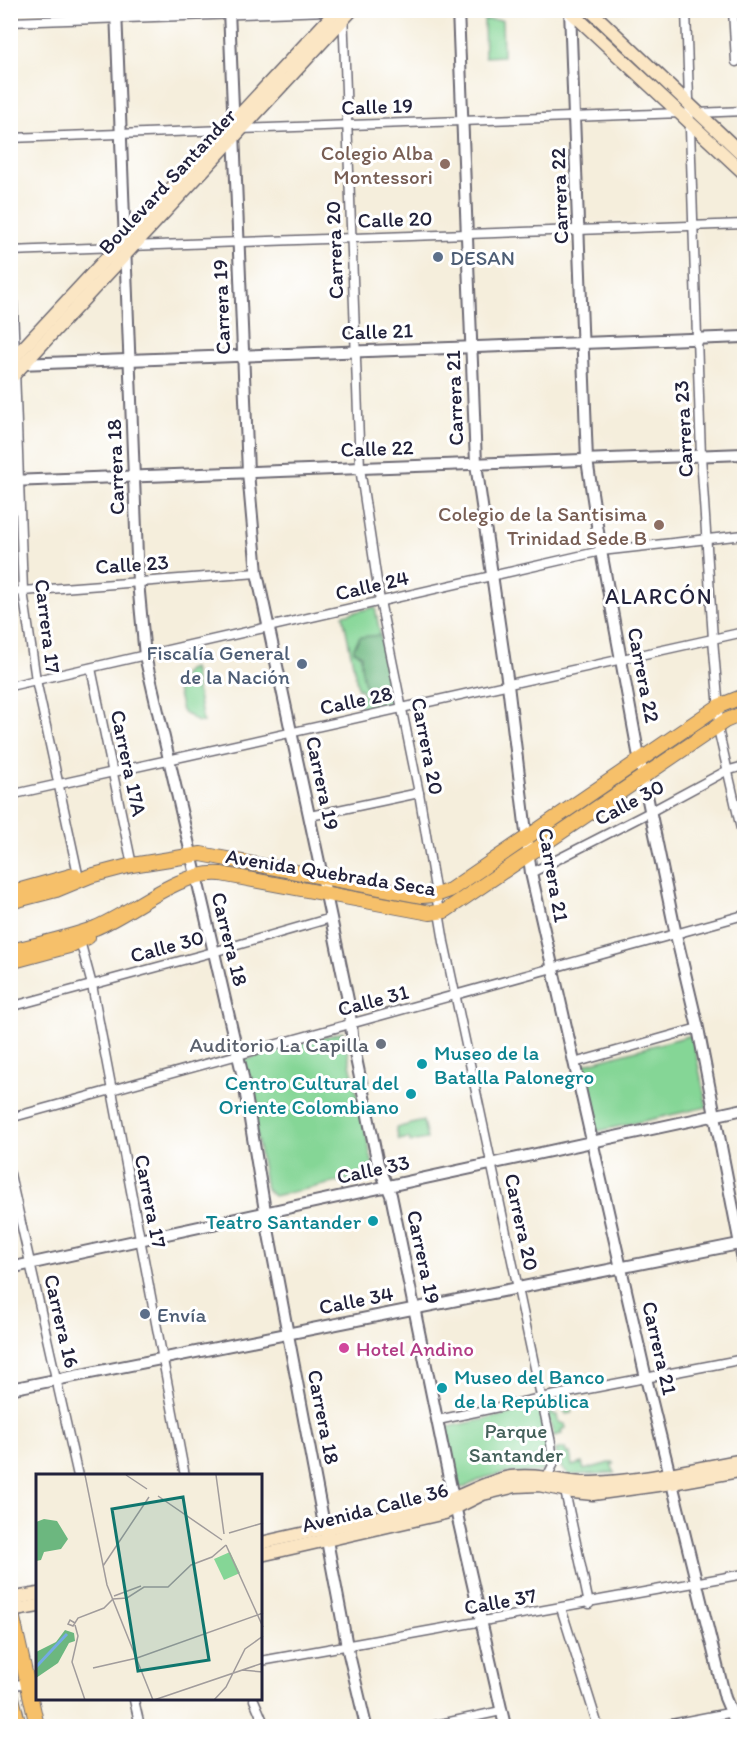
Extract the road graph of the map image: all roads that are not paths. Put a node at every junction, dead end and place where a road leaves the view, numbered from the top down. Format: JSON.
{"nodes":[{"id":1,"x":358,"y":10,"type":"edge"},
{"id":2,"x":458,"y":10,"type":"edge"},
{"id":3,"x":590,"y":10,"type":"edge"},
{"id":4,"x":686,"y":10,"type":"edge"},
{"id":5,"x":733,"y":10,"type":"edge"},
{"id":6,"x":569,"y":11,"type":"edge"},
{"id":7,"x":344,"y":12,"type":"edge"},
{"id":8,"x":230,"y":13,"type":"edge"},
{"id":9,"x":116,"y":15,"type":"edge"},
{"id":10,"x":10,"y":22,"type":"edge"},
{"id":11,"x":736,"y":62,"type":"dead end"},
{"id":12,"x":744,"y":111,"type":"edge"},
{"id":13,"x":689,"y":113,"type":"junction"},
{"id":14,"x":575,"y":117,"type":"junction"},
{"id":15,"x":462,"y":121,"type":"junction"},
{"id":16,"x":347,"y":126,"type":"junction"},
{"id":17,"x":234,"y":130,"type":"junction"},
{"id":18,"x":120,"y":134,"type":"junction"},
{"id":19,"x":10,"y":138,"type":"edge"},
{"id":20,"x":707,"y":139,"type":"junction"},
{"id":21,"x":690,"y":141,"type":"junction"},
{"id":22,"x":744,"y":156,"type":"edge"},
{"id":23,"x":744,"y":173,"type":"edge"},
{"id":24,"x":744,"y":224,"type":"edge"},
{"id":25,"x":693,"y":226,"type":"junction"},
{"id":26,"x":579,"y":230,"type":"junction"},
{"id":27,"x":10,"y":234,"type":"edge"},
{"id":28,"x":467,"y":234,"type":"junction"},
{"id":29,"x":352,"y":238,"type":"junction"},
{"id":30,"x":238,"y":242,"type":"junction"},
{"id":31,"x":125,"y":246,"type":"junction"},
{"id":32,"x":11,"y":250,"type":"edge"},
{"id":33,"x":744,"y":337,"type":"edge"},
{"id":34,"x":697,"y":339,"type":"junction"},
{"id":35,"x":583,"y":343,"type":"junction"},
{"id":36,"x":471,"y":347,"type":"junction"},
{"id":37,"x":356,"y":351,"type":"junction"},
{"id":38,"x":243,"y":356,"type":"junction"},
{"id":39,"x":131,"y":360,"type":"junction"},
{"id":40,"x":15,"y":366,"type":"edge"},
{"id":41,"x":744,"y":454,"type":"edge"},
{"id":42,"x":701,"y":456,"type":"junction"},
{"id":43,"x":587,"y":460,"type":"junction"},
{"id":44,"x":476,"y":464,"type":"junction"},
{"id":45,"x":360,"y":468,"type":"junction"},
{"id":46,"x":248,"y":472,"type":"junction"},
{"id":47,"x":134,"y":476,"type":"junction"},
{"id":48,"x":15,"y":481,"type":"edge"},
{"id":49,"x":744,"y":535,"type":"edge"},
{"id":50,"x":708,"y":539,"type":"junction"},
{"id":51,"x":601,"y":551,"type":"junction"},
{"id":52,"x":257,"y":573,"type":"junction"},
{"id":53,"x":492,"y":576,"type":"junction"},
{"id":54,"x":138,"y":582,"type":"junction"},
{"id":55,"x":23,"y":591,"type":"junction"},
{"id":56,"x":10,"y":592,"type":"edge"},
{"id":57,"x":380,"y":601,"type":"junction"},
{"id":58,"x":269,"y":627,"type":"junction"},
{"id":59,"x":744,"y":632,"type":"edge"},
{"id":60,"x":712,"y":639,"type":"junction"},
{"id":61,"x":145,"y":656,"type":"junction"},
{"id":62,"x":621,"y":659,"type":"junction"},
{"id":63,"x":91,"y":668,"type":"junction"},
{"id":64,"x":36,"y":680,"type":"junction"},
{"id":65,"x":508,"y":685,"type":"junction"},
{"id":66,"x":10,"y":686,"type":"edge"},
{"id":67,"x":744,"y":696,"type":"edge"},
{"id":68,"x":718,"y":706,"type":"junction"},
{"id":69,"x":403,"y":708,"type":"junction"},
{"id":70,"x":744,"y":713,"type":"edge"},
{"id":71,"x":718,"y":725,"type":"junction"},
{"id":72,"x":292,"y":733,"type":"junction"},
{"id":73,"x":168,"y":760,"type":"junction"},
{"id":74,"x":640,"y":760,"type":"junction"},
{"id":75,"x":744,"y":766,"type":"edge"},
{"id":76,"x":726,"y":771,"type":"junction"},
{"id":77,"x":113,"y":772,"type":"junction"},
{"id":78,"x":643,"y":776,"type":"junction"},
{"id":79,"x":58,"y":784,"type":"junction"},
{"id":80,"x":419,"y":793,"type":"junction"},
{"id":81,"x":10,"y":795,"type":"edge"},
{"id":82,"x":650,"y":812,"type":"junction"},
{"id":83,"x":310,"y":816,"type":"junction"},
{"id":84,"x":526,"y":837,"type":"junction"},
{"id":85,"x":744,"y":842,"type":"edge"},
{"id":86,"x":190,"y":854,"type":"junction"},
{"id":87,"x":529,"y":854,"type":"junction"},
{"id":88,"x":132,"y":865,"type":"junction"},
{"id":89,"x":531,"y":873,"type":"junction"},
{"id":90,"x":78,"y":874,"type":"junction"},
{"id":91,"x":195,"y":875,"type":"junction"},
{"id":92,"x":323,"y":876,"type":"junction"},
{"id":93,"x":10,"y":893,"type":"edge"},
{"id":94,"x":326,"y":894,"type":"junction"},
{"id":95,"x":436,"y":896,"type":"junction"},
{"id":96,"x":10,"y":902,"type":"edge"},
{"id":97,"x":439,"y":913,"type":"junction"},
{"id":98,"x":744,"y":915,"type":"edge"},
{"id":99,"x":331,"y":918,"type":"junction"},
{"id":100,"x":676,"y":935,"type":"junction"},
{"id":101,"x":75,"y":937,"type":"junction"},
{"id":102,"x":10,"y":951,"type":"edge"},
{"id":103,"x":213,"y":952,"type":"junction"},
{"id":104,"x":10,"y":962,"type":"edge"},
{"id":105,"x":552,"y":969,"type":"junction"},
{"id":106,"x":92,"y":985,"type":"junction"},
{"id":107,"x":454,"y":997,"type":"junction"},
{"id":108,"x":10,"y":1006,"type":"edge"},
{"id":109,"x":351,"y":1025,"type":"junction"},
{"id":110,"x":698,"y":1028,"type":"junction"},
{"id":111,"x":238,"y":1056,"type":"junction"},
{"id":112,"x":574,"y":1063,"type":"junction"},
{"id":113,"x":112,"y":1091,"type":"junction"},
{"id":114,"x":744,"y":1109,"type":"edge"},
{"id":115,"x":715,"y":1115,"type":"junction"},
{"id":116,"x":10,"y":1118,"type":"edge"},
{"id":117,"x":592,"y":1142,"type":"junction"},
{"id":118,"x":491,"y":1163,"type":"junction"},
{"id":119,"x":10,"y":1174,"type":"edge"},
{"id":120,"x":387,"y":1186,"type":"junction"},
{"id":121,"x":265,"y":1213,"type":"junction"},
{"id":122,"x":140,"y":1240,"type":"junction"},
{"id":123,"x":742,"y":1243,"type":"edge"},
{"id":124,"x":31,"y":1264,"type":"junction"},
{"id":125,"x":744,"y":1265,"type":"edge"},
{"id":126,"x":621,"y":1267,"type":"junction"},
{"id":127,"x":10,"y":1268,"type":"edge"},
{"id":128,"x":518,"y":1287,"type":"junction"},
{"id":129,"x":414,"y":1308,"type":"junction"},
{"id":130,"x":288,"y":1334,"type":"junction"},
{"id":131,"x":162,"y":1359,"type":"junction"},
{"id":132,"x":744,"y":1359,"type":"edge"},
{"id":133,"x":646,"y":1378,"type":"junction"},
{"id":134,"x":56,"y":1380,"type":"junction"},
{"id":135,"x":10,"y":1389,"type":"edge"},
{"id":136,"x":541,"y":1398,"type":"junction"},
{"id":137,"x":438,"y":1420,"type":"junction"},
{"id":138,"x":744,"y":1460,"type":"edge"},
{"id":139,"x":744,"y":1470,"type":"edge"},
{"id":140,"x":78,"y":1474,"type":"edge"},
{"id":141,"x":185,"y":1474,"type":"edge"},
{"id":142,"x":547,"y":1477,"type":"junction"},
{"id":143,"x":671,"y":1478,"type":"junction"},
{"id":144,"x":565,"y":1491,"type":"junction"},
{"id":145,"x":454,"y":1504,"type":"junction"},
{"id":146,"x":327,"y":1534,"type":"junction"},
{"id":147,"x":262,"y":1543,"type":"edge"},
{"id":148,"x":262,"y":1555,"type":"edge"},
{"id":149,"x":744,"y":1574,"type":"edge"},
{"id":150,"x":697,"y":1582,"type":"junction"},
{"id":151,"x":36,"y":1595,"type":"edge"},
{"id":152,"x":589,"y":1604,"type":"junction"},
{"id":153,"x":36,"y":1605,"type":"edge"},
{"id":154,"x":11,"y":1606,"type":"edge"},
{"id":155,"x":561,"y":1608,"type":"junction"},
{"id":156,"x":481,"y":1622,"type":"junction"},
{"id":157,"x":347,"y":1646,"type":"junction"},
{"id":158,"x":262,"y":1661,"type":"edge"},
{"id":159,"x":33,"y":1683,"type":"edge"},
{"id":160,"x":10,"y":1685,"type":"edge"},
{"id":161,"x":10,"y":1690,"type":"edge"},
{"id":162,"x":134,"y":1701,"type":"edge"},
{"id":163,"x":254,"y":1701,"type":"edge"},
{"id":164,"x":744,"y":1710,"type":"edge"},
{"id":165,"x":501,"y":1711,"type":"junction"},
{"id":166,"x":730,"y":1713,"type":"junction"},
{"id":167,"x":19,"y":1726,"type":"edge"},
{"id":168,"x":37,"y":1726,"type":"edge"},
{"id":169,"x":140,"y":1726,"type":"edge"},
{"id":170,"x":265,"y":1726,"type":"edge"},
{"id":171,"x":366,"y":1726,"type":"edge"},
{"id":172,"x":431,"y":1726,"type":"edge"},
{"id":173,"x":505,"y":1726,"type":"edge"},
{"id":174,"x":598,"y":1726,"type":"edge"},
{"id":175,"x":661,"y":1726,"type":"edge"},
{"id":176,"x":737,"y":1726,"type":"edge"}],
"edges":[{"from":1,"to":7,"type":"street"},
{"from":2,"to":15,"type":"street","name":"Carrera 21"},
{"from":3,"to":13,"type":"main road"},
{"from":4,"to":13,"type":"street","name":"Carrera 23"},
{"from":5,"to":11,"type":"street"},
{"from":6,"to":13,"type":"main road"},
{"from":6,"to":14,"type":"street","name":"Carrera 22"},
{"from":7,"to":8,"type":"street"},
{"from":7,"to":16,"type":"street","name":"Carrera 20"},
{"from":7,"to":17,"type":"main road","name":"Boulevard Santander"},
{"from":8,"to":9,"type":"street"},
{"from":8,"to":17,"type":"street","name":"Carrera 19"},
{"from":9,"to":10,"type":"street"},
{"from":9,"to":18,"type":"street","name":"Carrera 18"},
{"from":12,"to":13,"type":"street","name":"Calle 19"},
{"from":13,"to":14,"type":"street","name":"Calle 19"},
{"from":13,"to":20,"type":"main road"},
{"from":13,"to":21,"type":"street","name":"Carrera 23"},
{"from":13,"to":22,"type":"main road"},
{"from":14,"to":15,"type":"street","name":"Calle 19"},
{"from":14,"to":26,"type":"street","name":"Carrera 22"},
{"from":15,"to":16,"type":"street","name":"Calle 19"},
{"from":15,"to":28,"type":"street","name":"Carrera 21"},
{"from":16,"to":17,"type":"street","name":"Calle 19"},
{"from":16,"to":29,"type":"street","name":"Carrera 20"},
{"from":17,"to":18,"type":"street","name":"Calle 19"},
{"from":17,"to":30,"type":"street","name":"Carrera 19"},
{"from":17,"to":31,"type":"main road","name":"Boulevard Santander"},
{"from":18,"to":19,"type":"street","name":"Calle 19"},
{"from":18,"to":31,"type":"street","name":"Carrera 18"},
{"from":20,"to":21,"type":"main road"},
{"from":20,"to":23,"type":"main road"},
{"from":21,"to":25,"type":"street","name":"Carrera 23"},
{"from":24,"to":25,"type":"street","name":"Calle 20"},
{"from":25,"to":26,"type":"street","name":"Calle 20"},
{"from":25,"to":34,"type":"street","name":"Carrera 23"},
{"from":26,"to":28,"type":"street","name":"Calle 20"},
{"from":26,"to":35,"type":"street","name":"Carrera 22"},
{"from":27,"to":32,"type":"street","name":"Carrera 17"},
{"from":28,"to":29,"type":"street","name":"Calle 20"},
{"from":28,"to":36,"type":"street","name":"Carrera 21"},
{"from":29,"to":30,"type":"street","name":"Calle 20"},
{"from":29,"to":37,"type":"street","name":"Carrera 20"},
{"from":30,"to":31,"type":"street","name":"Calle 20"},
{"from":30,"to":38,"type":"street","name":"Carrera 19"},
{"from":31,"to":32,"type":"street","name":"Calle 20"},
{"from":31,"to":39,"type":"street","name":"Carrera 18"},
{"from":31,"to":40,"type":"main road","name":"Boulevard Santander"},
{"from":32,"to":40,"type":"street","name":"Carrera 17"},
{"from":33,"to":34,"type":"street","name":"Calle 21"},
{"from":34,"to":35,"type":"street","name":"Calle 21"},
{"from":34,"to":42,"type":"street","name":"Carrera 23"},
{"from":35,"to":36,"type":"street","name":"Calle 21"},
{"from":35,"to":43,"type":"street","name":"Carrera 22"},
{"from":36,"to":37,"type":"street","name":"Calle 21"},
{"from":36,"to":44,"type":"street","name":"Carrera 21"},
{"from":37,"to":38,"type":"street","name":"Calle 21"},
{"from":37,"to":45,"type":"street","name":"Carrera 20"},
{"from":38,"to":39,"type":"street","name":"Calle 21"},
{"from":38,"to":46,"type":"street","name":"Carrera 19"},
{"from":39,"to":40,"type":"street","name":"Calle 21"},
{"from":39,"to":47,"type":"street","name":"Carrera 18"},
{"from":40,"to":48,"type":"street","name":"Carrera 17"},
{"from":41,"to":42,"type":"street","name":"Calle 22"},
{"from":42,"to":43,"type":"street","name":"Calle 22"},
{"from":42,"to":50,"type":"street","name":"Carrera 23"},
{"from":43,"to":44,"type":"street","name":"Calle 22"},
{"from":43,"to":51,"type":"street","name":"Carrera 22"},
{"from":44,"to":45,"type":"street","name":"Calle 22"},
{"from":44,"to":53,"type":"street","name":"Carrera 21"},
{"from":45,"to":46,"type":"street","name":"Calle 22"},
{"from":45,"to":57,"type":"street","name":"Carrera 20"},
{"from":46,"to":47,"type":"street","name":"Calle 22"},
{"from":46,"to":52,"type":"street","name":"Carrera 19"},
{"from":47,"to":48,"type":"street","name":"Calle 22"},
{"from":47,"to":54,"type":"street","name":"Carrera 18"},
{"from":48,"to":55,"type":"street","name":"Carrera 17"},
{"from":49,"to":50,"type":"street","name":"Calle 24"},
{"from":50,"to":51,"type":"street","name":"Calle 24"},
{"from":50,"to":60,"type":"street","name":"Carrera 23"},
{"from":51,"to":53,"type":"street","name":"Calle 24"},
{"from":51,"to":62,"type":"street","name":"Carrera 22"},
{"from":52,"to":54,"type":"street","name":"Calle 23"},
{"from":52,"to":58,"type":"street","name":"Carrera 19"},
{"from":53,"to":57,"type":"street","name":"Calle 24"},
{"from":53,"to":65,"type":"street","name":"Carrera 21"},
{"from":54,"to":55,"type":"street","name":"Calle 23"},
{"from":54,"to":61,"type":"street","name":"Carrera 18"},
{"from":55,"to":56,"type":"street","name":"Calle 23"},
{"from":55,"to":64,"type":"street","name":"Carrera 17"},
{"from":57,"to":58,"type":"street","name":"Calle 24"},
{"from":57,"to":69,"type":"street","name":"Carrera 20"},
{"from":58,"to":61,"type":"street","name":"Calle 24"},
{"from":58,"to":72,"type":"street","name":"Carrera 19"},
{"from":59,"to":60,"type":"street","name":"Calle 28"},
{"from":60,"to":62,"type":"street","name":"Calle 28"},
{"from":60,"to":68,"type":"street","name":"Carrera 23"},
{"from":61,"to":63,"type":"street","name":"Calle 24"},
{"from":61,"to":73,"type":"street","name":"Carrera 18"},
{"from":62,"to":65,"type":"street","name":"Calle 28"},
{"from":62,"to":74,"type":"street","name":"Carrera 22"},
{"from":63,"to":64,"type":"street","name":"Calle 24"},
{"from":63,"to":77,"type":"street","name":"Carrera 17A"},
{"from":64,"to":66,"type":"street","name":"Calle 24"},
{"from":64,"to":79,"type":"street","name":"Carrera 17"},
{"from":65,"to":69,"type":"street","name":"Calle 28"},
{"from":65,"to":84,"type":"street","name":"Carrera 21"},
{"from":67,"to":68,"type":"main road","name":"Avenida Quebrada Seca"},
{"from":68,"to":71,"type":"street","name":"Carrera 23"},
{"from":68,"to":74,"type":"main road","name":"Avenida Quebrada Seca"},
{"from":69,"to":72,"type":"street","name":"Calle 28"},
{"from":69,"to":80,"type":"street","name":"Carrera 20"},
{"from":70,"to":71,"type":"main road","name":"Avenida Quebrada Seca"},
{"from":71,"to":76,"type":"street","name":"Carrera 23"},
{"from":71,"to":78,"type":"main road","name":"Avenida Quebrada Seca"},
{"from":72,"to":73,"type":"street","name":"Calle 28"},
{"from":72,"to":83,"type":"street","name":"Carrera 19"},
{"from":73,"to":77,"type":"street","name":"Calle 28"},
{"from":73,"to":86,"type":"street","name":"Carrera 18"},
{"from":74,"to":78,"type":"street","name":"Carrera 22"},
{"from":74,"to":84,"type":"main road","name":"Avenida Quebrada Seca"},
{"from":75,"to":76,"type":"street","name":"Calle 30"},
{"from":76,"to":82,"type":"street","name":"Calle 30"},
{"from":76,"to":85,"type":"street","name":"Carrera 23"},
{"from":77,"to":79,"type":"street","name":"Calle 28"},
{"from":77,"to":88,"type":"street","name":"Carrera 17A"},
{"from":78,"to":82,"type":"street","name":"Carrera 22"},
{"from":78,"to":87,"type":"main road","name":"Avenida Quebrada Seca"},
{"from":79,"to":81,"type":"street","name":"Calle 28"},
{"from":79,"to":90,"type":"street","name":"Carrera 17"},
{"from":80,"to":83,"type":"street"},
{"from":80,"to":95,"type":"street","name":"Carrera 20"},
{"from":82,"to":89,"type":"street","name":"Calle 30"},
{"from":82,"to":100,"type":"street","name":"Carrera 22"},
{"from":83,"to":92,"type":"street","name":"Carrera 19"},
{"from":84,"to":87,"type":"street","name":"Carrera 21"},
{"from":84,"to":95,"type":"main road","name":"Avenida Quebrada Seca"},
{"from":86,"to":88,"type":"main road","name":"Avenida Quebrada Seca"},
{"from":86,"to":91,"type":"street","name":"Carrera 18"},
{"from":86,"to":92,"type":"main road","name":"Avenida Quebrada Seca"},
{"from":87,"to":89,"type":"street","name":"Carrera 21"},
{"from":87,"to":97,"type":"main road","name":"Avenida Quebrada Seca"},
{"from":88,"to":90,"type":"main road"},
{"from":88,"to":96,"type":"main road","name":"Avenida Quebrada Seca"},
{"from":89,"to":105,"type":"street","name":"Carrera 21"},
{"from":90,"to":93,"type":"main road"},
{"from":91,"to":94,"type":"main road","name":"Avenida Quebrada Seca"},
{"from":91,"to":101,"type":"main road","name":"Avenida Quebrada Seca"},
{"from":91,"to":103,"type":"street","name":"Carrera 18"},
{"from":92,"to":94,"type":"street","name":"Carrera 19"},
{"from":92,"to":95,"type":"main road","name":"Avenida Quebrada Seca"},
{"from":94,"to":97,"type":"main road","name":"Avenida Quebrada Seca"},
{"from":94,"to":99,"type":"street","name":"Carrera 19"},
{"from":95,"to":97,"type":"street","name":"Carrera 20"},
{"from":97,"to":107,"type":"street","name":"Carrera 20"},
{"from":98,"to":100,"type":"street","name":"Calle 31"},
{"from":99,"to":103,"type":"street","name":"Calle 30"},
{"from":99,"to":109,"type":"street","name":"Carrera 19"},
{"from":100,"to":105,"type":"street","name":"Calle 31"},
{"from":100,"to":110,"type":"street","name":"Carrera 22"},
{"from":101,"to":102,"type":"main road"},
{"from":101,"to":104,"type":"main road"},
{"from":101,"to":106,"type":"street","name":"Carrera 17"},
{"from":103,"to":106,"type":"street","name":"Calle 30"},
{"from":103,"to":111,"type":"street","name":"Carrera 18"},
{"from":105,"to":107,"type":"street","name":"Calle 31"},
{"from":105,"to":112,"type":"street","name":"Carrera 21"},
{"from":106,"to":108,"type":"street","name":"Calle 30"},
{"from":106,"to":113,"type":"street","name":"Carrera 17"},
{"from":107,"to":109,"type":"street","name":"Calle 31"},
{"from":107,"to":118,"type":"street","name":"Carrera 20"},
{"from":109,"to":111,"type":"street","name":"Calle 31"},
{"from":109,"to":120,"type":"street","name":"Carrera 19"},
{"from":110,"to":112,"type":"street"},
{"from":110,"to":115,"type":"street","name":"Carrera 22"},
{"from":111,"to":113,"type":"street","name":"Calle 31"},
{"from":111,"to":121,"type":"street","name":"Carrera 18"},
{"from":112,"to":117,"type":"street","name":"Carrera 21"},
{"from":113,"to":116,"type":"street","name":"Calle 31"},
{"from":113,"to":122,"type":"street","name":"Carrera 17"},
{"from":114,"to":115,"type":"street","name":"Calle 33"},
{"from":115,"to":117,"type":"street","name":"Calle 33"},
{"from":115,"to":123,"type":"street","name":"Carrera 22"},
{"from":117,"to":118,"type":"street","name":"Calle 33"},
{"from":117,"to":126,"type":"street","name":"Carrera 21"},
{"from":118,"to":120,"type":"street","name":"Calle 33"},
{"from":118,"to":128,"type":"street","name":"Carrera 20"},
{"from":119,"to":124,"type":"street","name":"Carrera 16"},
{"from":120,"to":121,"type":"street","name":"Calle 33"},
{"from":120,"to":129,"type":"street","name":"Carrera 19"},
{"from":121,"to":122,"type":"street","name":"Calle 33"},
{"from":121,"to":130,"type":"street","name":"Carrera 18"},
{"from":122,"to":124,"type":"street","name":"Calle 33"},
{"from":122,"to":131,"type":"street","name":"Carrera 17"},
{"from":123,"to":125,"type":"street","name":"Carrera 22"},
{"from":123,"to":126,"type":"street","name":"Calle 34"},
{"from":124,"to":127,"type":"street","name":"Calle 33"},
{"from":124,"to":134,"type":"street","name":"Carrera 16"},
{"from":126,"to":128,"type":"street","name":"Calle 34"},
{"from":126,"to":133,"type":"street","name":"Carrera 21"},
{"from":128,"to":129,"type":"street","name":"Calle 34"},
{"from":128,"to":136,"type":"street","name":"Carrera 20"},
{"from":129,"to":130,"type":"street","name":"Calle 34"},
{"from":129,"to":137,"type":"street","name":"Carrera 19"},
{"from":130,"to":131,"type":"street","name":"Calle 34"},
{"from":130,"to":146,"type":"street","name":"Carrera 18"},
{"from":131,"to":134,"type":"street","name":"Calle 34"},
{"from":131,"to":141,"type":"street","name":"Carrera 17"},
{"from":132,"to":133,"type":"street"},
{"from":133,"to":136,"type":"street"},
{"from":133,"to":143,"type":"street","name":"Carrera 21"},
{"from":134,"to":135,"type":"street","name":"Calle 34"},
{"from":134,"to":140,"type":"street","name":"Carrera 16"},
{"from":136,"to":137,"type":"street"},
{"from":136,"to":142,"type":"street","name":"Carrera 20"},
{"from":137,"to":145,"type":"street","name":"Carrera 19"},
{"from":138,"to":143,"type":"main road","name":"Avenida Calle 36"},
{"from":139,"to":143,"type":"main road","name":"Avenida Calle 36"},
{"from":142,"to":143,"type":"main road","name":"Avenida Calle 36"},
{"from":142,"to":145,"type":"main road","name":"Avenida Calle 36"},
{"from":143,"to":144,"type":"main road","name":"Avenida Calle 36"},
{"from":143,"to":150,"type":"street","name":"Carrera 21"},
{"from":144,"to":145,"type":"main road","name":"Avenida Calle 36"},
{"from":144,"to":152,"type":"street"},
{"from":145,"to":146,"type":"main road","name":"Avenida Calle 36"},
{"from":145,"to":156,"type":"street","name":"Carrera 19"},
{"from":146,"to":147,"type":"main road","name":"Avenida Calle 36"},
{"from":146,"to":148,"type":"main road","name":"Avenida Calle 36"},
{"from":146,"to":157,"type":"street","name":"Carrera 18"},
{"from":149,"to":150,"type":"street","name":"Calle 37"},
{"from":150,"to":152,"type":"street","name":"Calle 37"},
{"from":150,"to":166,"type":"street","name":"Carrera 21"},
{"from":151,"to":154,"type":"main road"},
{"from":152,"to":155,"type":"street","name":"Calle 37"},
{"from":153,"to":154,"type":"main road"},
{"from":154,"to":159,"type":"main road"},
{"from":155,"to":156,"type":"street","name":"Calle 37"},
{"from":155,"to":174,"type":"street"},
{"from":156,"to":157,"type":"street","name":"Calle 37"},
{"from":156,"to":165,"type":"street","name":"Carrera 19"},
{"from":157,"to":158,"type":"street","name":"Calle 37"},
{"from":157,"to":171,"type":"street","name":"Carrera 18"},
{"from":159,"to":160,"type":"street"},
{"from":159,"to":168,"type":"main road"},
{"from":161,"to":167,"type":"main road"},
{"from":162,"to":169,"type":"street"},
{"from":163,"to":170,"type":"street"},
{"from":164,"to":166,"type":"street"},
{"from":165,"to":172,"type":"street"},
{"from":165,"to":173,"type":"street","name":"Carrera 19"},
{"from":166,"to":175,"type":"street"},
{"from":166,"to":176,"type":"street","name":"Carrera 21"}]}
